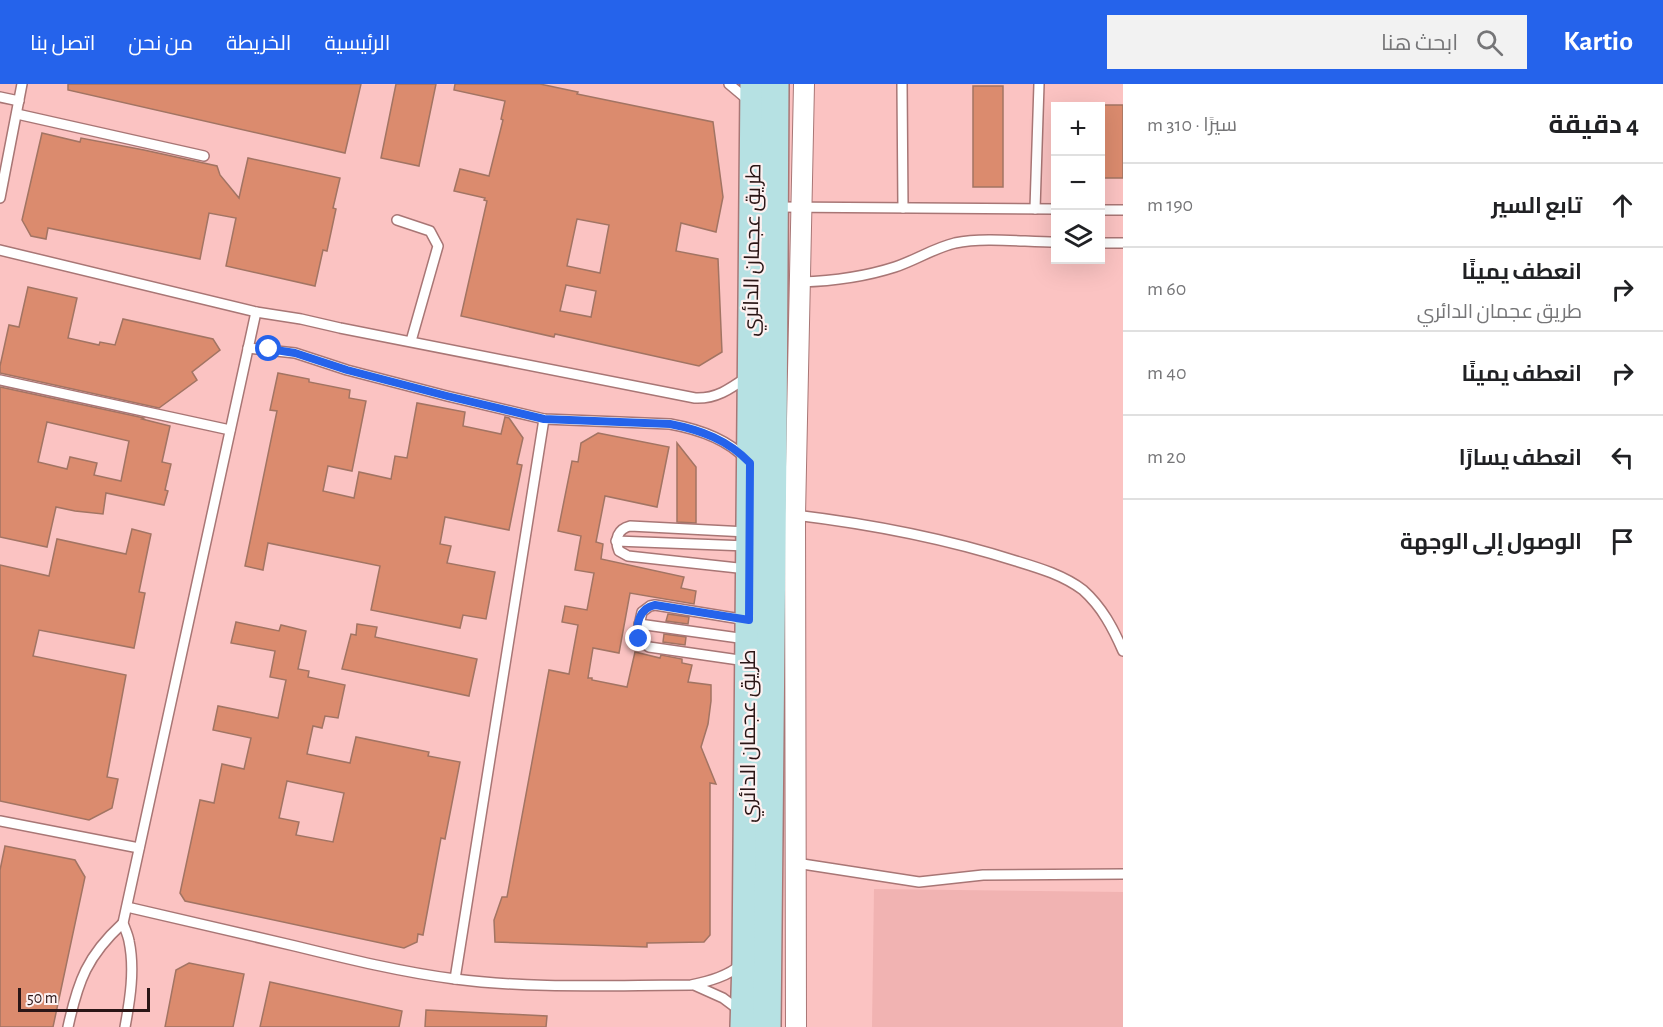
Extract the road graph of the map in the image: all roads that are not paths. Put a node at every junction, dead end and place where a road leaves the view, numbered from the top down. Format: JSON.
{"nodes":[{"id":1,"x":22,"y":84,"type":"edge"},
{"id":2,"x":729,"y":84,"type":"edge"},
{"id":3,"x":775,"y":84,"type":"edge"},
{"id":4,"x":804,"y":84,"type":"edge"},
{"id":5,"x":902,"y":84,"type":"edge"},
{"id":6,"x":1039,"y":84,"type":"edge"},
{"id":7,"x":754,"y":96,"type":"edge"},
{"id":8,"x":0,"y":97,"type":"edge"},
{"id":9,"x":19,"y":101,"type":"junction"},
{"id":10,"x":17,"y":114,"type":"junction"},
{"id":11,"x":204,"y":156,"type":"dead end"},
{"id":12,"x":0,"y":198,"type":"edge"},
{"id":13,"x":774,"y":207,"type":"junction"},
{"id":14,"x":802,"y":207,"type":"junction"},
{"id":15,"x":903,"y":208,"type":"junction"},
{"id":16,"x":1035,"y":209,"type":"junction"},
{"id":17,"x":1051,"y":209,"type":"edge"},
{"id":18,"x":1105,"y":210,"type":"edge"},
{"id":19,"x":1123,"y":210,"type":"edge"},
{"id":20,"x":397,"y":220,"type":"dead end"},
{"id":21,"x":1051,"y":242,"type":"edge"},
{"id":22,"x":1105,"y":243,"type":"edge"},
{"id":23,"x":1123,"y":243,"type":"edge"},
{"id":24,"x":0,"y":250,"type":"edge"},
{"id":25,"x":801,"y":282,"type":"junction"},
{"id":26,"x":256,"y":312,"type":"junction"},
{"id":27,"x":411,"y":341,"type":"junction"},
{"id":28,"x":248,"y":348,"type":"junction"},
{"id":29,"x":751,"y":374,"type":"junction"},
{"id":30,"x":0,"y":380,"type":"edge"},
{"id":31,"x":544,"y":419,"type":"junction"},
{"id":32,"x":230,"y":429,"type":"junction"},
{"id":33,"x":750,"y":463,"type":"junction"},
{"id":34,"x":795,"y":515,"type":"junction"},
{"id":35,"x":616,"y":541,"type":"junction"},
{"id":36,"x":749,"y":549,"type":"junction"},
{"id":37,"x":639,"y":624,"type":"junction"},
{"id":38,"x":749,"y":640,"type":"junction"},
{"id":39,"x":1123,"y":651,"type":"edge"},
{"id":40,"x":0,"y":821,"type":"edge"},
{"id":41,"x":139,"y":848,"type":"junction"},
{"id":42,"x":796,"y":864,"type":"junction"},
{"id":43,"x":1123,"y":874,"type":"edge"},
{"id":44,"x":127,"y":907,"type":"junction"},
{"id":45,"x":123,"y":923,"type":"junction"},
{"id":46,"x":746,"y":960,"type":"junction"},
{"id":47,"x":455,"y":979,"type":"junction"},
{"id":48,"x":691,"y":985,"type":"junction"},
{"id":49,"x":752,"y":1023,"type":"edge"},
{"id":50,"x":68,"y":1027,"type":"edge"},
{"id":51,"x":125,"y":1027,"type":"edge"},
{"id":52,"x":796,"y":1027,"type":"edge"}],
"edges":[{"from":1,"to":9,"type":"lane"},
{"from":2,"to":7,"type":"lane"},
{"from":3,"to":13,"type":"main road","name":"طريق عجمان الدائري"},
{"from":4,"to":14,"type":"street"},
{"from":5,"to":15,"type":"lane"},
{"from":6,"to":16,"type":"lane"},
{"from":7,"to":29,"type":"main road","name":"طريق عجمان الدائري"},
{"from":8,"to":9,"type":"lane"},
{"from":9,"to":10,"type":"lane"},
{"from":10,"to":11,"type":"lane"},
{"from":10,"to":12,"type":"lane"},
{"from":13,"to":14,"type":"lane"},
{"from":13,"to":49,"type":"main road","name":"طريق عجمان الدائري"},
{"from":14,"to":15,"type":"lane"},
{"from":14,"to":25,"type":"street"},
{"from":15,"to":16,"type":"lane"},
{"from":16,"to":17,"type":"lane"},
{"from":18,"to":19,"type":"lane"},
{"from":20,"to":27,"type":"lane"},
{"from":21,"to":25,"type":"lane"},
{"from":22,"to":23,"type":"lane"},
{"from":24,"to":26,"type":"lane"},
{"from":25,"to":34,"type":"street"},
{"from":26,"to":27,"type":"lane"},
{"from":26,"to":28,"type":"lane"},
{"from":27,"to":29,"type":"lane"},
{"from":28,"to":31,"type":"lane"},
{"from":28,"to":32,"type":"lane"},
{"from":29,"to":33,"type":"main road","name":"طريق عجمان الدائري"},
{"from":30,"to":32,"type":"lane"},
{"from":31,"to":33,"type":"lane"},
{"from":31,"to":47,"type":"lane"},
{"from":32,"to":41,"type":"lane"},
{"from":33,"to":36,"type":"main road","name":"طريق عجمان الدائري"},
{"from":34,"to":39,"type":"lane"},
{"from":34,"to":42,"type":"street"},
{"from":35,"to":36,"type":"lane"},
{"from":35,"to":36,"type":"lane"},
{"from":35,"to":36,"type":"lane"},
{"from":36,"to":38,"type":"main road","name":"طريق عجمان الدائري"},
{"from":37,"to":38,"type":"lane"},
{"from":37,"to":38,"type":"lane"},
{"from":37,"to":38,"type":"lane"},
{"from":38,"to":46,"type":"main road","name":"طريق عجمان الدائري"},
{"from":40,"to":41,"type":"lane"},
{"from":41,"to":44,"type":"lane"},
{"from":42,"to":43,"type":"lane"},
{"from":42,"to":52,"type":"street"},
{"from":44,"to":45,"type":"lane"},
{"from":44,"to":47,"type":"lane"},
{"from":45,"to":50,"type":"lane"},
{"from":45,"to":51,"type":"lane"},
{"from":46,"to":48,"type":"lane"},
{"from":46,"to":49,"type":"main road","name":"طريق عجمان الدائري"},
{"from":47,"to":48,"type":"lane"},
{"from":48,"to":49,"type":"lane"}]}
